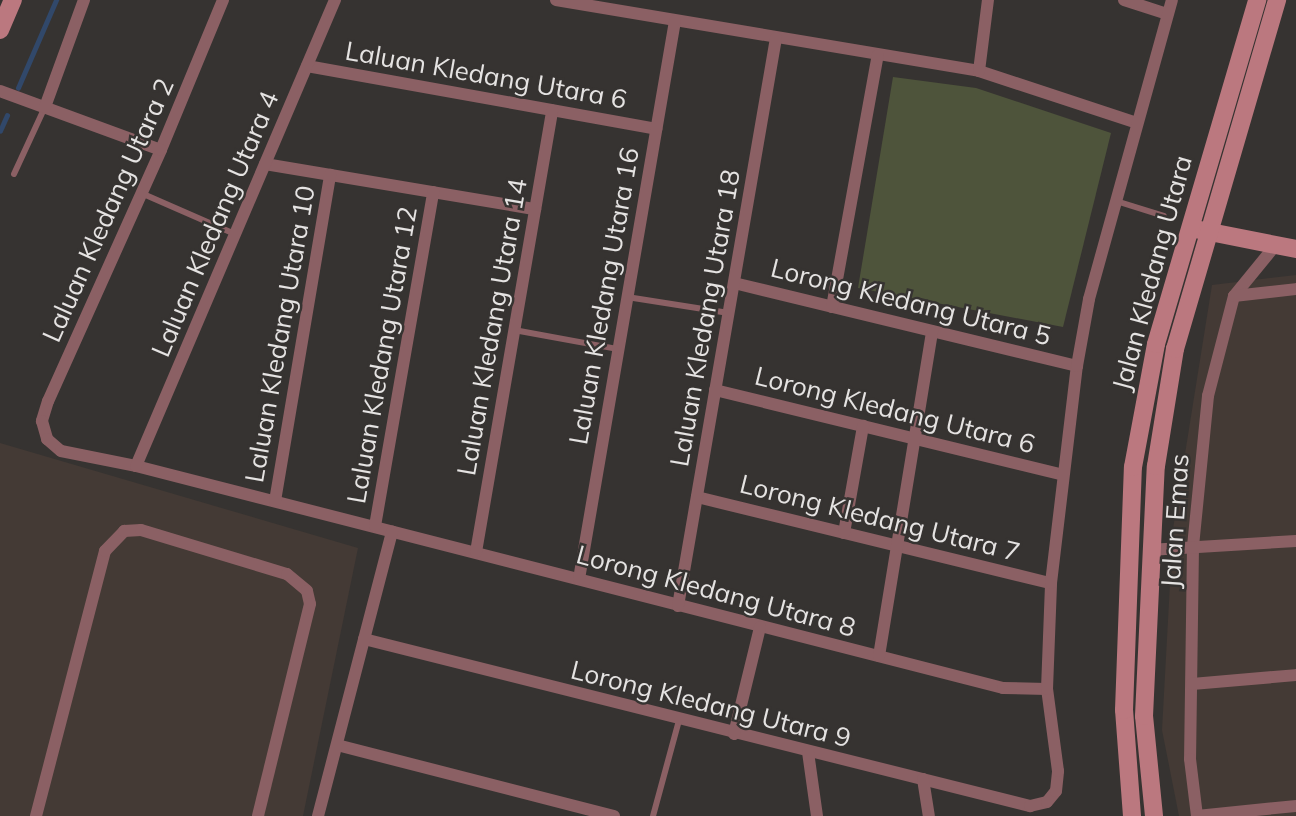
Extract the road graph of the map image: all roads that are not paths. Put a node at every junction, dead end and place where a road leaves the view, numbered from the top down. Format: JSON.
{"nodes":[{"id":1,"x":13,"y":0,"type":"edge"},
{"id":2,"x":84,"y":0,"type":"edge"},
{"id":3,"x":223,"y":0,"type":"edge"},
{"id":4,"x":335,"y":0,"type":"edge"},
{"id":5,"x":556,"y":0,"type":"edge"},
{"id":6,"x":988,"y":0,"type":"edge"},
{"id":7,"x":1124,"y":0,"type":"edge"},
{"id":8,"x":1172,"y":0,"type":"edge"},
{"id":9,"x":1257,"y":0,"type":"edge"},
{"id":10,"x":1277,"y":0,"type":"edge"},
{"id":11,"x":1167,"y":13,"type":"junction"},
{"id":12,"x":675,"y":21,"type":"junction"},
{"id":13,"x":0,"y":30,"type":"edge"},
{"id":14,"x":776,"y":38,"type":"junction"},
{"id":15,"x":878,"y":55,"type":"junction"},
{"id":16,"x":307,"y":66,"type":"junction"},
{"id":17,"x":979,"y":71,"type":"junction"},
{"id":18,"x":0,"y":91,"type":"edge"},
{"id":19,"x":45,"y":107,"type":"junction"},
{"id":20,"x":552,"y":110,"type":"junction"},
{"id":21,"x":1137,"y":123,"type":"junction"},
{"id":22,"x":656,"y":129,"type":"junction"},
{"id":23,"x":161,"y":150,"type":"junction"},
{"id":24,"x":265,"y":164,"type":"junction"},
{"id":25,"x":14,"y":174,"type":"dead end"},
{"id":26,"x":330,"y":175,"type":"junction"},
{"id":27,"x":433,"y":192,"type":"junction"},
{"id":28,"x":141,"y":193,"type":"junction"},
{"id":29,"x":1116,"y":201,"type":"junction"},
{"id":30,"x":535,"y":209,"type":"junction"},
{"id":31,"x":1164,"y":216,"type":"dead end"},
{"id":32,"x":1189,"y":228,"type":"junction"},
{"id":33,"x":1207,"y":231,"type":"junction"},
{"id":34,"x":235,"y":234,"type":"junction"},
{"id":35,"x":1274,"y":247,"type":"junction"},
{"id":36,"x":1296,"y":249,"type":"edge"},
{"id":37,"x":734,"y":283,"type":"junction"},
{"id":38,"x":1296,"y":289,"type":"edge"},
{"id":39,"x":1234,"y":296,"type":"junction"},
{"id":40,"x":627,"y":297,"type":"junction"},
{"id":41,"x":832,"y":307,"type":"junction"},
{"id":42,"x":729,"y":313,"type":"junction"},
{"id":43,"x":514,"y":330,"type":"junction"},
{"id":44,"x":932,"y":331,"type":"junction"},
{"id":45,"x":618,"y":349,"type":"junction"},
{"id":46,"x":1077,"y":366,"type":"junction"},
{"id":47,"x":715,"y":390,"type":"junction"},
{"id":48,"x":863,"y":426,"type":"junction"},
{"id":49,"x":47,"y":439,"type":"joint"},
{"id":50,"x":914,"y":439,"type":"junction"},
{"id":51,"x":136,"y":466,"type":"junction"},
{"id":52,"x":1063,"y":475,"type":"junction"},
{"id":53,"x":697,"y":497,"type":"junction"},
{"id":54,"x":275,"y":501,"type":"junction"},
{"id":55,"x":375,"y":526,"type":"junction"},
{"id":56,"x":392,"y":530,"type":"junction"},
{"id":57,"x":844,"y":533,"type":"junction"},
{"id":58,"x":1296,"y":541,"type":"edge"},
{"id":59,"x":897,"y":546,"type":"junction"},
{"id":60,"x":1193,"y":547,"type":"junction"},
{"id":61,"x":1149,"y":550,"type":"junction"},
{"id":62,"x":476,"y":552,"type":"junction"},
{"id":63,"x":579,"y":579,"type":"junction"},
{"id":64,"x":1051,"y":583,"type":"junction"},
{"id":65,"x":678,"y":606,"type":"junction"},
{"id":66,"x":760,"y":627,"type":"junction"},
{"id":67,"x":364,"y":639,"type":"junction"},
{"id":68,"x":878,"y":656,"type":"junction"},
{"id":69,"x":1296,"y":675,"type":"edge"},
{"id":70,"x":1192,"y":684,"type":"junction"},
{"id":71,"x":1047,"y":689,"type":"junction"},
{"id":72,"x":680,"y":720,"type":"junction"},
{"id":73,"x":734,"y":734,"type":"junction"},
{"id":74,"x":337,"y":744,"type":"junction"},
{"id":75,"x":808,"y":752,"type":"junction"},
{"id":76,"x":923,"y":779,"type":"junction"},
{"id":77,"x":1047,"y":802,"type":"joint"},
{"id":78,"x":1296,"y":806,"type":"edge"},
{"id":79,"x":36,"y":816,"type":"edge"},
{"id":80,"x":258,"y":816,"type":"edge"},
{"id":81,"x":318,"y":816,"type":"edge"},
{"id":82,"x":614,"y":816,"type":"edge"},
{"id":83,"x":653,"y":816,"type":"edge"},
{"id":84,"x":817,"y":816,"type":"edge"},
{"id":85,"x":929,"y":816,"type":"edge"},
{"id":86,"x":1132,"y":816,"type":"edge"},
{"id":87,"x":1154,"y":816,"type":"edge"},
{"id":88,"x":1197,"y":816,"type":"edge"}],
"edges":[{"from":1,"to":13,"type":"main road"},
{"from":2,"to":19,"type":"street"},
{"from":3,"to":23,"type":"street","name":"Laluan Kledang Utara 2"},
{"from":4,"to":16,"type":"street","name":"Laluan Kledang Utara 4"},
{"from":5,"to":12,"type":"street"},
{"from":6,"to":17,"type":"street"},
{"from":7,"to":11,"type":"street"},
{"from":8,"to":11,"type":"street","name":"Jalan Kledang Utara"},
{"from":9,"to":32,"type":"main road","name":"Jalan Kledang Utara"},
{"from":10,"to":33,"type":"main road","name":"Jalan Kledang Utara"},
{"from":11,"to":21,"type":"street","name":"Jalan Kledang Utara"},
{"from":12,"to":14,"type":"street"},
{"from":12,"to":22,"type":"street","name":"Laluan Kledang Utara 16"},
{"from":14,"to":15,"type":"street"},
{"from":14,"to":37,"type":"street","name":"Laluan Kledang Utara 18"},
{"from":15,"to":17,"type":"street"},
{"from":15,"to":41,"type":"street"},
{"from":16,"to":20,"type":"street","name":"Laluan Kledang Utara 6"},
{"from":16,"to":24,"type":"street","name":"Laluan Kledang Utara 4"},
{"from":17,"to":21,"type":"street"},
{"from":18,"to":19,"type":"street"},
{"from":19,"to":23,"type":"street"},
{"from":19,"to":25,"type":"lane"},
{"from":20,"to":22,"type":"street","name":"Laluan Kledang Utara 6"},
{"from":20,"to":30,"type":"street","name":"Laluan Kledang Utara 14"},
{"from":21,"to":29,"type":"street","name":"Jalan Kledang Utara"},
{"from":22,"to":40,"type":"street","name":"Laluan Kledang Utara 16"},
{"from":23,"to":28,"type":"street","name":"Laluan Kledang Utara 2"},
{"from":24,"to":26,"type":"street"},
{"from":24,"to":34,"type":"street","name":"Laluan Kledang Utara 4"},
{"from":26,"to":27,"type":"street"},
{"from":26,"to":54,"type":"street","name":"Laluan Kledang Utara 10"},
{"from":27,"to":30,"type":"street"},
{"from":27,"to":55,"type":"street","name":"Laluan Kledang Utara 12"},
{"from":28,"to":34,"type":"lane"},
{"from":28,"to":49,"type":"street","name":"Laluan Kledang Utara 2"},
{"from":29,"to":31,"type":"lane"},
{"from":29,"to":46,"type":"street","name":"Jalan Kledang Utara"},
{"from":30,"to":43,"type":"street","name":"Laluan Kledang Utara 14"},
{"from":32,"to":33,"type":"main road"},
{"from":32,"to":86,"type":"main road","name":"Jalan Kledang Utara"},
{"from":33,"to":35,"type":"main road"},
{"from":33,"to":61,"type":"main road","name":"Jalan Kledang Utara"},
{"from":34,"to":51,"type":"street","name":"Laluan Kledang Utara 4"},
{"from":35,"to":36,"type":"main road"},
{"from":35,"to":39,"type":"street","name":"Jalan Emas"},
{"from":37,"to":41,"type":"street","name":"Lorong Kledang Utara 5"},
{"from":37,"to":42,"type":"street","name":"Laluan Kledang Utara 18"},
{"from":38,"to":39,"type":"street"},
{"from":39,"to":60,"type":"street","name":"Jalan Emas"},
{"from":40,"to":42,"type":"lane"},
{"from":40,"to":45,"type":"street","name":"Laluan Kledang Utara 16"},
{"from":41,"to":44,"type":"street","name":"Lorong Kledang Utara 5"},
{"from":42,"to":47,"type":"street","name":"Laluan Kledang Utara 18"},
{"from":43,"to":45,"type":"lane"},
{"from":43,"to":62,"type":"street","name":"Laluan Kledang Utara 14"},
{"from":44,"to":46,"type":"street","name":"Lorong Kledang Utara 5"},
{"from":44,"to":50,"type":"street"},
{"from":45,"to":63,"type":"street","name":"Laluan Kledang Utara 16"},
{"from":46,"to":52,"type":"street","name":"Jalan Kledang Utara"},
{"from":47,"to":48,"type":"street","name":"Lorong Kledang Utara 6"},
{"from":47,"to":53,"type":"street","name":"Laluan Kledang Utara 18"},
{"from":48,"to":50,"type":"street","name":"Lorong Kledang Utara 6"},
{"from":48,"to":57,"type":"street"},
{"from":49,"to":51,"type":"street","name":"Lorong Kledang Utara 8"},
{"from":50,"to":52,"type":"street","name":"Lorong Kledang Utara 6"},
{"from":50,"to":59,"type":"street"},
{"from":51,"to":54,"type":"street","name":"Lorong Kledang Utara 8"},
{"from":52,"to":64,"type":"street","name":"Jalan Kledang Utara"},
{"from":53,"to":57,"type":"street","name":"Lorong Kledang Utara 7"},
{"from":53,"to":65,"type":"street","name":"Laluan Kledang Utara 18"},
{"from":54,"to":55,"type":"street","name":"Lorong Kledang Utara 8"},
{"from":55,"to":56,"type":"street","name":"Lorong Kledang Utara 8"},
{"from":56,"to":62,"type":"street","name":"Lorong Kledang Utara 8"},
{"from":56,"to":67,"type":"street"},
{"from":57,"to":59,"type":"street","name":"Lorong Kledang Utara 7"},
{"from":58,"to":60,"type":"street"},
{"from":59,"to":64,"type":"street","name":"Lorong Kledang Utara 7"},
{"from":59,"to":68,"type":"street"},
{"from":60,"to":61,"type":"street"},
{"from":60,"to":70,"type":"street","name":"Jalan Emas"},
{"from":61,"to":87,"type":"main road","name":"Jalan Kledang Utara"},
{"from":62,"to":63,"type":"street","name":"Lorong Kledang Utara 8"},
{"from":63,"to":65,"type":"street","name":"Lorong Kledang Utara 8"},
{"from":64,"to":71,"type":"street","name":"Jalan Kledang Utara"},
{"from":65,"to":66,"type":"street","name":"Lorong Kledang Utara 8"},
{"from":66,"to":68,"type":"street","name":"Lorong Kledang Utara 8"},
{"from":66,"to":73,"type":"street"},
{"from":67,"to":72,"type":"street","name":"Lorong Kledang Utara 9"},
{"from":67,"to":74,"type":"street"},
{"from":68,"to":71,"type":"street","name":"Lorong Kledang Utara 8"},
{"from":69,"to":70,"type":"street"},
{"from":70,"to":88,"type":"street","name":"Jalan Emas"},
{"from":71,"to":77,"type":"street","name":"Jalan Kledang Utara"},
{"from":72,"to":73,"type":"street","name":"Lorong Kledang Utara 9"},
{"from":72,"to":83,"type":"lane"},
{"from":73,"to":75,"type":"street","name":"Lorong Kledang Utara 9"},
{"from":74,"to":81,"type":"street"},
{"from":74,"to":82,"type":"street"},
{"from":75,"to":76,"type":"street","name":"Lorong Kledang Utara 9"},
{"from":75,"to":84,"type":"street"},
{"from":76,"to":77,"type":"street","name":"Lorong Kledang Utara 9"},
{"from":76,"to":85,"type":"street"},
{"from":78,"to":88,"type":"street"},
{"from":79,"to":80,"type":"street"}]}
